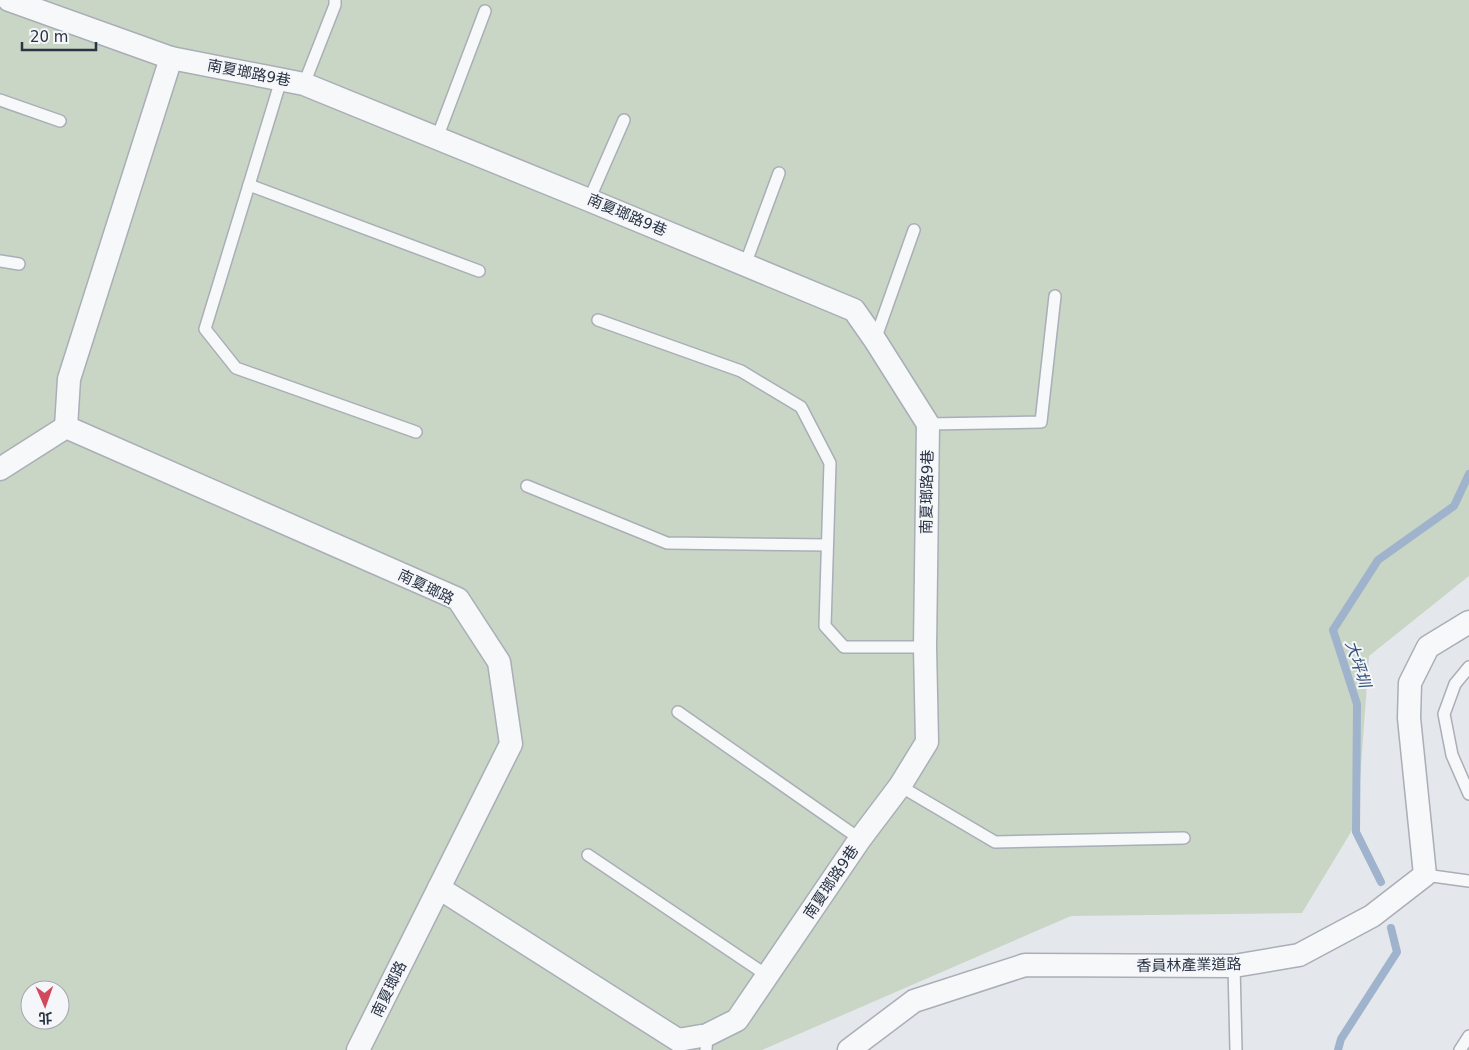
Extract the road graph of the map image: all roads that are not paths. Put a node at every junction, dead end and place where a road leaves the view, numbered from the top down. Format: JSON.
{"nodes":[{"id":1,"x":9,"y":0,"type":"edge"},
{"id":2,"x":335,"y":0,"type":"edge"},
{"id":3,"x":485,"y":10,"type":"dead end"},
{"id":4,"x":171,"y":58,"type":"junction"},
{"id":5,"x":281,"y":80,"type":"junction"},
{"id":6,"x":304,"y":84,"type":"junction"},
{"id":7,"x":0,"y":100,"type":"edge"},
{"id":8,"x":624,"y":120,"type":"dead end"},
{"id":9,"x":60,"y":121,"type":"dead end"},
{"id":10,"x":437,"y":138,"type":"junction"},
{"id":11,"x":779,"y":173,"type":"dead end"},
{"id":12,"x":249,"y":186,"type":"junction"},
{"id":13,"x":589,"y":200,"type":"junction"},
{"id":14,"x":914,"y":230,"type":"dead end"},
{"id":15,"x":0,"y":261,"type":"edge"},
{"id":16,"x":19,"y":264,"type":"dead end"},
{"id":17,"x":745,"y":264,"type":"junction"},
{"id":18,"x":479,"y":270,"type":"dead end"},
{"id":19,"x":1055,"y":296,"type":"dead end"},
{"id":20,"x":598,"y":320,"type":"dead end"},
{"id":21,"x":875,"y":340,"type":"junction"},
{"id":22,"x":928,"y":424,"type":"junction"},
{"id":23,"x":66,"y":427,"type":"junction"},
{"id":24,"x":416,"y":432,"type":"dead end"},
{"id":25,"x":0,"y":469,"type":"edge"},
{"id":26,"x":527,"y":486,"type":"dead end"},
{"id":27,"x":827,"y":545,"type":"junction"},
{"id":28,"x":1469,"y":622,"type":"edge"},
{"id":29,"x":925,"y":647,"type":"junction"},
{"id":30,"x":1469,"y":667,"type":"edge"},
{"id":31,"x":678,"y":712,"type":"dead end"},
{"id":32,"x":900,"y":786,"type":"junction"},
{"id":33,"x":1469,"y":794,"type":"edge"},
{"id":34,"x":1184,"y":838,"type":"dead end"},
{"id":35,"x":860,"y":839,"type":"junction"},
{"id":36,"x":588,"y":854,"type":"dead end"},
{"id":37,"x":1425,"y":875,"type":"junction"},
{"id":38,"x":1469,"y":881,"type":"edge"},
{"id":39,"x":439,"y":888,"type":"junction"},
{"id":40,"x":1234,"y":966,"type":"junction"},
{"id":41,"x":768,"y":976,"type":"junction"},
{"id":42,"x":1469,"y":1036,"type":"edge"},
{"id":43,"x":706,"y":1042,"type":"edge"},
{"id":44,"x":358,"y":1050,"type":"edge"},
{"id":45,"x":849,"y":1050,"type":"edge"},
{"id":46,"x":1236,"y":1050,"type":"edge"},
{"id":47,"x":1460,"y":1050,"type":"edge"}],
"edges":[{"from":1,"to":4,"type":"street","name":"南夏瑯路9巷"},
{"from":2,"to":6,"type":"lane"},
{"from":3,"to":10,"type":"lane"},
{"from":4,"to":5,"type":"street","name":"南夏瑯路9巷"},
{"from":4,"to":23,"type":"street"},
{"from":5,"to":6,"type":"street","name":"南夏瑯路9巷"},
{"from":5,"to":12,"type":"lane"},
{"from":6,"to":10,"type":"street","name":"南夏瑯路9巷"},
{"from":7,"to":9,"type":"lane"},
{"from":8,"to":13,"type":"lane"},
{"from":10,"to":13,"type":"street","name":"南夏瑯路9巷"},
{"from":11,"to":17,"type":"lane"},
{"from":12,"to":18,"type":"lane"},
{"from":12,"to":24,"type":"lane"},
{"from":13,"to":17,"type":"street","name":"南夏瑯路9巷"},
{"from":14,"to":21,"type":"lane"},
{"from":15,"to":16,"type":"lane"},
{"from":17,"to":21,"type":"street","name":"南夏瑯路9巷"},
{"from":19,"to":22,"type":"lane"},
{"from":20,"to":27,"type":"lane"},
{"from":21,"to":22,"type":"street","name":"南夏瑯路9巷"},
{"from":22,"to":29,"type":"street","name":"南夏瑯路9巷"},
{"from":23,"to":25,"type":"street"},
{"from":23,"to":39,"type":"street","name":"南夏瑯路"},
{"from":26,"to":27,"type":"lane"},
{"from":27,"to":29,"type":"lane"},
{"from":28,"to":37,"type":"street"},
{"from":29,"to":32,"type":"street","name":"南夏瑯路9巷"},
{"from":30,"to":33,"type":"lane"},
{"from":31,"to":35,"type":"lane"},
{"from":32,"to":34,"type":"lane"},
{"from":32,"to":35,"type":"street","name":"南夏瑯路9巷"},
{"from":35,"to":41,"type":"street","name":"南夏瑯路9巷"},
{"from":36,"to":41,"type":"lane"},
{"from":37,"to":38,"type":"lane"},
{"from":37,"to":40,"type":"street","name":"香員林產業道路"},
{"from":39,"to":43,"type":"street","name":"南夏瑯路9巷"},
{"from":39,"to":44,"type":"street","name":"南夏瑯路"},
{"from":40,"to":45,"type":"street","name":"香員林產業道路"},
{"from":40,"to":46,"type":"lane"},
{"from":41,"to":43,"type":"street","name":"南夏瑯路9巷"},
{"from":42,"to":47,"type":"lane"}]}
